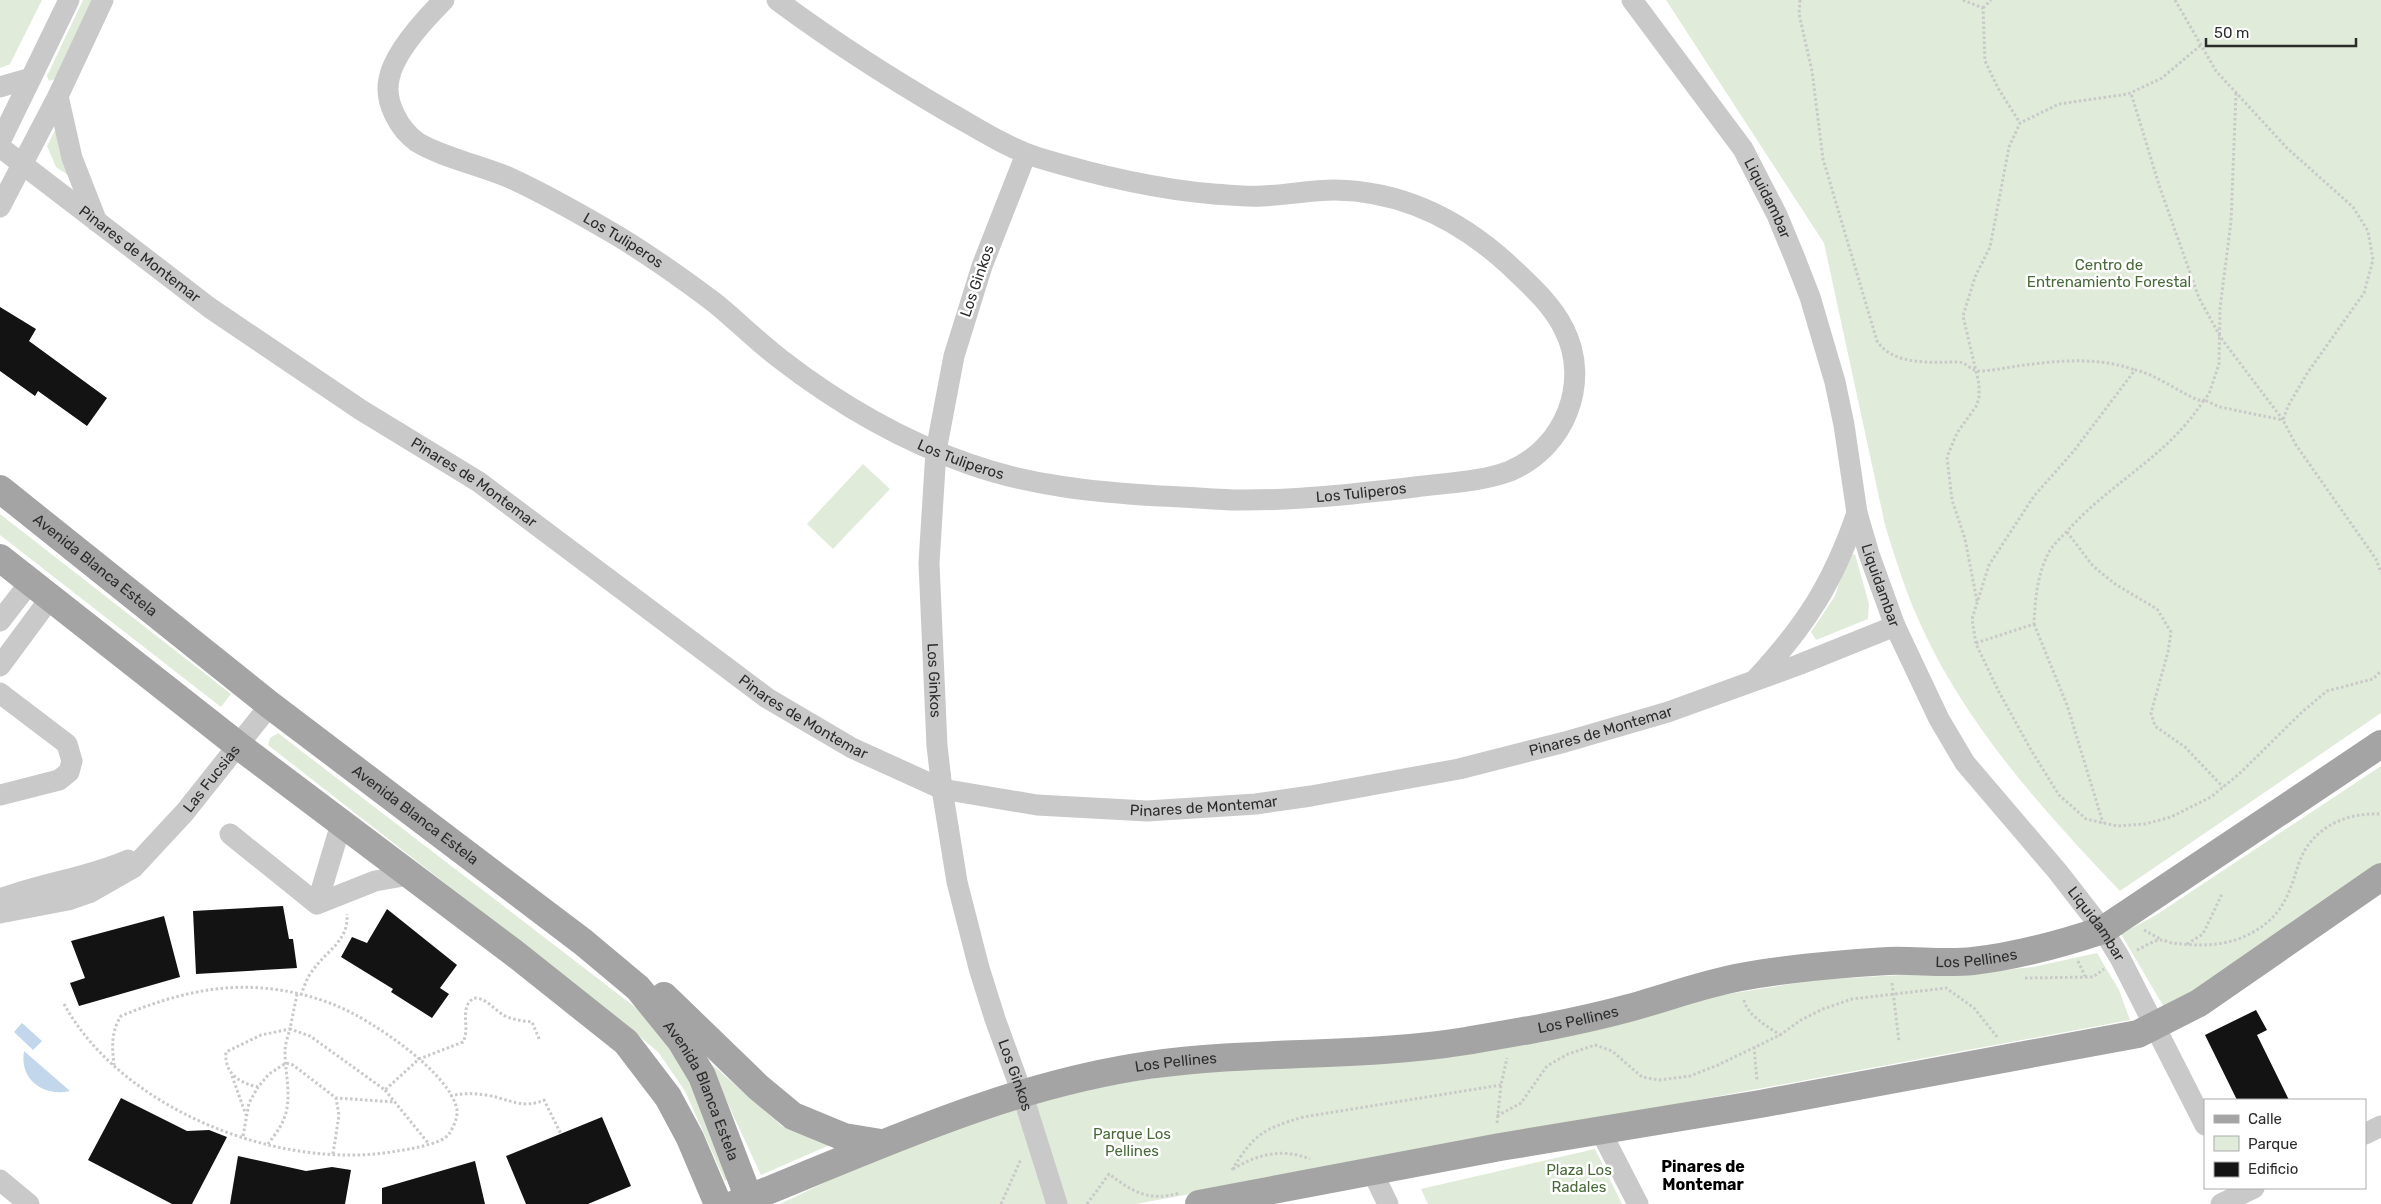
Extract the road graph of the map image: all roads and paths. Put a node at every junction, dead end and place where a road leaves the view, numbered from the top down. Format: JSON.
{"nodes":[{"id":1,"x":69,"y":0,"type":"edge"},
{"id":2,"x":103,"y":0,"type":"edge"},
{"id":3,"x":444,"y":0,"type":"edge"},
{"id":4,"x":777,"y":0,"type":"edge"},
{"id":5,"x":1800,"y":0,"type":"edge"},
{"id":6,"x":1963,"y":0,"type":"edge"},
{"id":7,"x":1991,"y":0,"type":"edge"},
{"id":8,"x":2175,"y":0,"type":"edge"},
{"id":9,"x":1632,"y":4,"type":"edge"},
{"id":10,"x":1983,"y":8,"type":"junction"},
{"id":11,"x":2202,"y":46,"type":"junction"},
{"id":12,"x":31,"y":78,"type":"junction"},
{"id":13,"x":0,"y":87,"type":"edge"},
{"id":14,"x":2131,"y":93,"type":"junction"},
{"id":15,"x":2236,"y":93,"type":"junction"},
{"id":16,"x":58,"y":96,"type":"junction"},
{"id":17,"x":2020,"y":123,"type":"junction"},
{"id":18,"x":0,"y":142,"type":"edge"},
{"id":19,"x":0,"y":147,"type":"edge"},
{"id":20,"x":1026,"y":154,"type":"junction"},
{"id":21,"x":23,"y":165,"type":"junction"},
{"id":22,"x":0,"y":207,"type":"edge"},
{"id":23,"x":97,"y":222,"type":"junction"},
{"id":24,"x":2220,"y":338,"type":"junction"},
{"id":25,"x":2134,"y":370,"type":"junction"},
{"id":26,"x":1976,"y":371,"type":"junction"},
{"id":27,"x":2204,"y":400,"type":"junction"},
{"id":28,"x":2282,"y":420,"type":"junction"},
{"id":29,"x":936,"y":452,"type":"junction"},
{"id":30,"x":0,"y":489,"type":"edge"},
{"id":31,"x":1857,"y":513,"type":"junction"},
{"id":32,"x":2067,"y":532,"type":"junction"},
{"id":33,"x":0,"y":558,"type":"edge"},
{"id":34,"x":2381,"y":574,"type":"edge"},
{"id":35,"x":41,"y":590,"type":"junction"},
{"id":36,"x":1978,"y":602,"type":"junction"},
{"id":37,"x":0,"y":621,"type":"edge"},
{"id":38,"x":2034,"y":624,"type":"junction"},
{"id":39,"x":1895,"y":626,"type":"junction"},
{"id":40,"x":1976,"y":643,"type":"junction"},
{"id":41,"x":0,"y":666,"type":"edge"},
{"id":42,"x":2381,"y":671,"type":"edge"},
{"id":43,"x":1754,"y":682,"type":"junction"},
{"id":44,"x":0,"y":693,"type":"edge"},
{"id":45,"x":270,"y":705,"type":"junction"},
{"id":46,"x":2381,"y":744,"type":"edge"},
{"id":47,"x":239,"y":746,"type":"junction"},
{"id":48,"x":2223,"y":787,"type":"junction"},
{"id":49,"x":942,"y":789,"type":"junction"},
{"id":50,"x":0,"y":795,"type":"edge"},
{"id":51,"x":2381,"y":814,"type":"edge"},
{"id":52,"x":2103,"y":823,"type":"junction"},
{"id":53,"x":341,"y":824,"type":"junction"},
{"id":54,"x":230,"y":834,"type":"dead end"},
{"id":55,"x":150,"y":848,"type":"junction"},
{"id":56,"x":409,"y":875,"type":"junction"},
{"id":57,"x":2381,"y":877,"type":"edge"},
{"id":58,"x":2222,"y":894,"type":"dead end"},
{"id":59,"x":341,"y":896,"type":"junction"},
{"id":60,"x":0,"y":899,"type":"edge"},
{"id":61,"x":317,"y":904,"type":"junction"},
{"id":62,"x":0,"y":913,"type":"edge"},
{"id":63,"x":2103,"y":930,"type":"junction"},
{"id":64,"x":2186,"y":944,"type":"junction"},
{"id":65,"x":2120,"y":958,"type":"junction"},
{"id":66,"x":1890,"y":961,"type":"junction"},
{"id":67,"x":624,"y":975,"type":"junction"},
{"id":68,"x":1738,"y":977,"type":"junction"},
{"id":69,"x":1894,"y":993,"type":"junction"},
{"id":70,"x":299,"y":995,"type":"junction"},
{"id":71,"x":64,"y":1004,"type":"dead end"},
{"id":72,"x":2155,"y":1027,"type":"junction"},
{"id":73,"x":290,"y":1029,"type":"junction"},
{"id":74,"x":1513,"y":1033,"type":"junction"},
{"id":75,"x":1780,"y":1035,"type":"junction"},
{"id":76,"x":540,"y":1041,"type":"dead end"},
{"id":77,"x":1899,"y":1042,"type":"dead end"},
{"id":78,"x":1754,"y":1047,"type":"junction"},
{"id":79,"x":2010,"y":1058,"type":"junction"},
{"id":80,"x":419,"y":1059,"type":"junction"},
{"id":81,"x":286,"y":1063,"type":"junction"},
{"id":82,"x":114,"y":1065,"type":"junction"},
{"id":83,"x":232,"y":1075,"type":"junction"},
{"id":84,"x":1501,"y":1085,"type":"junction"},
{"id":85,"x":258,"y":1087,"type":"junction"},
{"id":86,"x":386,"y":1090,"type":"junction"},
{"id":87,"x":1022,"y":1092,"type":"junction"},
{"id":88,"x":450,"y":1096,"type":"junction"},
{"id":89,"x":336,"y":1098,"type":"junction"},
{"id":90,"x":395,"y":1102,"type":"junction"},
{"id":91,"x":1760,"y":1104,"type":"junction"},
{"id":92,"x":247,"y":1116,"type":"junction"},
{"id":93,"x":1497,"y":1116,"type":"junction"},
{"id":94,"x":2204,"y":1123,"type":"edge"},
{"id":95,"x":2381,"y":1126,"type":"edge"},
{"id":96,"x":1034,"y":1128,"type":"junction"},
{"id":97,"x":1600,"y":1130,"type":"junction"},
{"id":98,"x":561,"y":1134,"type":"dead end"},
{"id":99,"x":2366,"y":1134,"type":"edge"},
{"id":100,"x":242,"y":1136,"type":"junction"},
{"id":101,"x":881,"y":1143,"type":"junction"},
{"id":102,"x":268,"y":1144,"type":"junction"},
{"id":103,"x":429,"y":1144,"type":"junction"},
{"id":104,"x":1500,"y":1147,"type":"junction"},
{"id":105,"x":333,"y":1154,"type":"junction"},
{"id":106,"x":1232,"y":1170,"type":"junction"},
{"id":107,"x":1372,"y":1171,"type":"junction"},
{"id":108,"x":1228,"y":1173,"type":"dead end"},
{"id":109,"x":1328,"y":1179,"type":"junction"},
{"id":110,"x":0,"y":1180,"type":"edge"},
{"id":111,"x":2244,"y":1194,"type":"edge"},
{"id":112,"x":1191,"y":1198,"type":"edge"},
{"id":113,"x":745,"y":1202,"type":"edge"},
{"id":114,"x":28,"y":1204,"type":"edge"},
{"id":115,"x":718,"y":1204,"type":"edge"},
{"id":116,"x":1001,"y":1204,"type":"edge"},
{"id":117,"x":1057,"y":1204,"type":"edge"},
{"id":118,"x":1087,"y":1204,"type":"edge"},
{"id":119,"x":1388,"y":1204,"type":"edge"},
{"id":120,"x":1638,"y":1204,"type":"edge"},
{"id":121,"x":2221,"y":1204,"type":"edge"}],
"edges":[{"from":1,"to":12,"type":"street"},
{"from":2,"to":16,"type":"street"},
{"from":3,"to":29,"type":"street","name":"Los Tuliperos"},
{"from":4,"to":20,"type":"street","name":"Los Tuliperos"},
{"from":5,"to":26,"type":"path"},
{"from":6,"to":10,"type":"path"},
{"from":7,"to":10,"type":"path"},
{"from":8,"to":11,"type":"path"},
{"from":9,"to":31,"type":"street","name":"Liquidambar"},
{"from":10,"to":17,"type":"path"},
{"from":11,"to":14,"type":"path"},
{"from":11,"to":15,"type":"path"},
{"from":12,"to":13,"type":"street"},
{"from":12,"to":18,"type":"street"},
{"from":14,"to":17,"type":"path"},
{"from":14,"to":24,"type":"path"},
{"from":15,"to":24,"type":"path"},
{"from":15,"to":28,"type":"path"},
{"from":16,"to":21,"type":"street"},
{"from":16,"to":23,"type":"street"},
{"from":17,"to":26,"type":"path"},
{"from":19,"to":21,"type":"street","name":"Pinares de Montemar"},
{"from":20,"to":29,"type":"street","name":"Los Ginkos"},
{"from":20,"to":29,"type":"street","name":"Los Tuliperos"},
{"from":21,"to":22,"type":"street"},
{"from":21,"to":23,"type":"street","name":"Pinares de Montemar"},
{"from":23,"to":49,"type":"street","name":"Pinares de Montemar"},
{"from":24,"to":27,"type":"path"},
{"from":24,"to":28,"type":"path"},
{"from":25,"to":26,"type":"path"},
{"from":25,"to":27,"type":"path"},
{"from":25,"to":36,"type":"path"},
{"from":26,"to":36,"type":"path"},
{"from":27,"to":28,"type":"path"},
{"from":27,"to":32,"type":"path"},
{"from":28,"to":34,"type":"path"},
{"from":29,"to":49,"type":"street","name":"Los Ginkos"},
{"from":30,"to":45,"type":"main road","name":"Avenida Blanca Estela"},
{"from":31,"to":39,"type":"street","name":"Liquidambar"},
{"from":31,"to":43,"type":"street","name":"Pinares de Montemar"},
{"from":32,"to":38,"type":"path"},
{"from":32,"to":48,"type":"path"},
{"from":33,"to":35,"type":"main road","name":"Avenida Blanca Estela"},
{"from":35,"to":37,"type":"street"},
{"from":35,"to":41,"type":"street"},
{"from":35,"to":47,"type":"main road","name":"Avenida Blanca Estela"},
{"from":36,"to":40,"type":"path"},
{"from":38,"to":40,"type":"path"},
{"from":38,"to":52,"type":"path"},
{"from":39,"to":43,"type":"street","name":"Pinares de Montemar"},
{"from":39,"to":63,"type":"street","name":"Liquidambar"},
{"from":40,"to":52,"type":"path"},
{"from":42,"to":48,"type":"path"},
{"from":43,"to":49,"type":"street","name":"Pinares de Montemar"},
{"from":44,"to":50,"type":"street"},
{"from":45,"to":47,"type":"street","name":"Las Fucsias"},
{"from":45,"to":67,"type":"main road","name":"Avenida Blanca Estela"},
{"from":46,"to":63,"type":"main road","name":"Los Pellines"},
{"from":47,"to":53,"type":"main road","name":"Avenida Blanca Estela"},
{"from":47,"to":55,"type":"street","name":"Las Fucsias"},
{"from":48,"to":52,"type":"path"},
{"from":49,"to":87,"type":"street","name":"Los Ginkos"},
{"from":51,"to":64,"type":"path"},
{"from":53,"to":56,"type":"main road","name":"Avenida Blanca Estela"},
{"from":53,"to":61,"type":"street"},
{"from":54,"to":61,"type":"street"},
{"from":55,"to":60,"type":"street","name":"Las Fucsias"},
{"from":55,"to":62,"type":"street","name":"Las Fucsias"},
{"from":56,"to":59,"type":"street"},
{"from":56,"to":115,"type":"main road","name":"Avenida Blanca Estela"},
{"from":57,"to":72,"type":"main road"},
{"from":58,"to":64,"type":"path"},
{"from":59,"to":61,"type":"street"},
{"from":59,"to":70,"type":"path"},
{"from":63,"to":65,"type":"street","name":"Liquidambar"},
{"from":63,"to":66,"type":"main road","name":"Los Pellines"},
{"from":64,"to":65,"type":"path"},
{"from":65,"to":72,"type":"street","name":"Liquidambar"},
{"from":66,"to":68,"type":"main road","name":"Los Pellines"},
{"from":66,"to":69,"type":"path"},
{"from":67,"to":101,"type":"main road"},
{"from":67,"to":113,"type":"main road","name":"Avenida Blanca Estela"},
{"from":68,"to":74,"type":"main road","name":"Los Pellines"},
{"from":68,"to":75,"type":"path"},
{"from":69,"to":75,"type":"path"},
{"from":69,"to":77,"type":"path"},
{"from":69,"to":79,"type":"path"},
{"from":70,"to":73,"type":"path"},
{"from":70,"to":80,"type":"path"},
{"from":70,"to":82,"type":"path"},
{"from":71,"to":82,"type":"path"},
{"from":72,"to":79,"type":"main road"},
{"from":72,"to":94,"type":"street","name":"Liquidambar"},
{"from":73,"to":81,"type":"path"},
{"from":73,"to":83,"type":"path"},
{"from":73,"to":86,"type":"path"},
{"from":74,"to":84,"type":"path"},
{"from":74,"to":87,"type":"main road","name":"Los Pellines"},
{"from":75,"to":78,"type":"path"},
{"from":76,"to":80,"type":"path"},
{"from":78,"to":91,"type":"path"},
{"from":78,"to":93,"type":"path"},
{"from":79,"to":91,"type":"main road"},
{"from":80,"to":86,"type":"path"},
{"from":80,"to":88,"type":"path"},
{"from":81,"to":85,"type":"path"},
{"from":81,"to":89,"type":"path"},
{"from":81,"to":102,"type":"path"},
{"from":82,"to":100,"type":"path"},
{"from":83,"to":85,"type":"path"},
{"from":83,"to":92,"type":"path"},
{"from":84,"to":93,"type":"path"},
{"from":84,"to":106,"type":"path"},
{"from":85,"to":92,"type":"path"},
{"from":86,"to":90,"type":"path"},
{"from":87,"to":96,"type":"street","name":"Los Ginkos"},
{"from":87,"to":101,"type":"main road","name":"Los Pellines"},
{"from":88,"to":98,"type":"path"},
{"from":88,"to":103,"type":"path"},
{"from":89,"to":90,"type":"path"},
{"from":89,"to":105,"type":"path"},
{"from":90,"to":103,"type":"path"},
{"from":91,"to":97,"type":"main road"},
{"from":92,"to":100,"type":"path"},
{"from":93,"to":104,"type":"path"},
{"from":95,"to":99,"type":"street"},
{"from":96,"to":116,"type":"path"},
{"from":96,"to":117,"type":"street","name":"Los Ginkos"},
{"from":97,"to":104,"type":"main road"},
{"from":97,"to":120,"type":"street"},
{"from":100,"to":102,"type":"path"},
{"from":101,"to":113,"type":"main road","name":"Los Pellines"},
{"from":102,"to":105,"type":"path"},
{"from":103,"to":105,"type":"path"},
{"from":104,"to":107,"type":"main road"},
{"from":106,"to":108,"type":"path"},
{"from":106,"to":109,"type":"path"},
{"from":107,"to":109,"type":"main road"},
{"from":107,"to":119,"type":"street"},
{"from":109,"to":112,"type":"main road"},
{"from":110,"to":114,"type":"street"},
{"from":111,"to":121,"type":"street"},
{"from":112,"to":118,"type":"path"}]}
